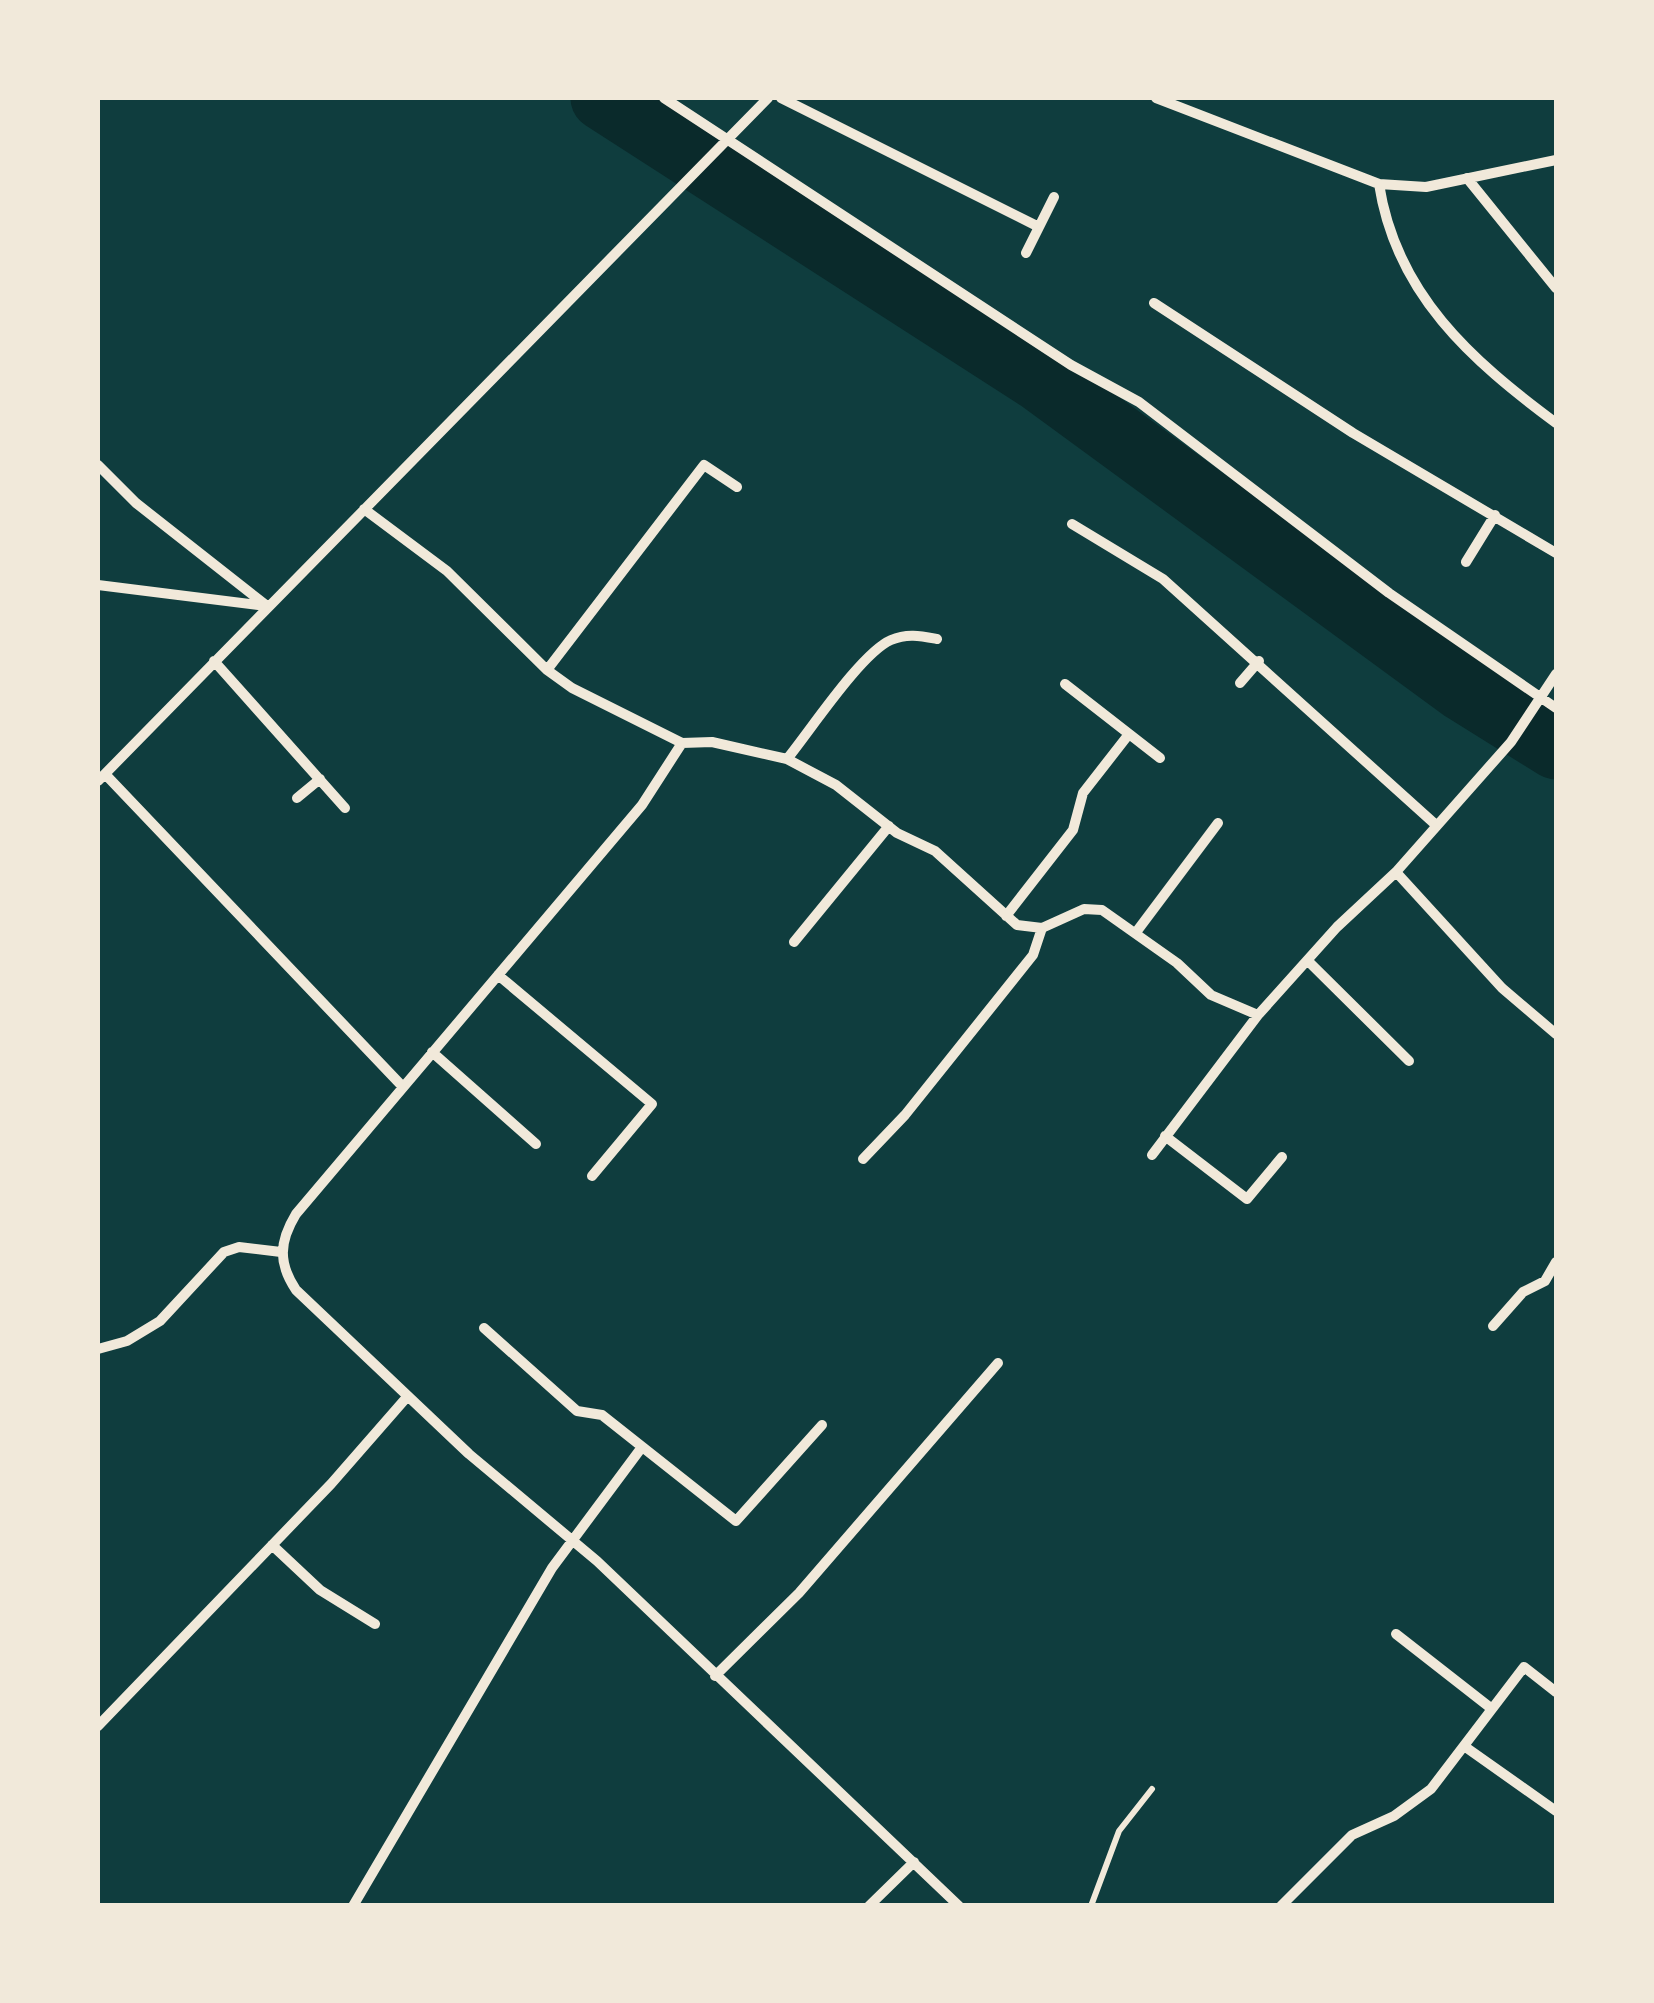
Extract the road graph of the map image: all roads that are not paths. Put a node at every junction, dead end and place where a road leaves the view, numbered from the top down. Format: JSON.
{"nodes":[{"id":1,"x":664,"y":98,"type":"edge"},
{"id":2,"x":768,"y":98,"type":"edge"},
{"id":3,"x":781,"y":98,"type":"edge"},
{"id":4,"x":1156,"y":98,"type":"edge"},
{"id":5,"x":725,"y":142,"type":"junction"},
{"id":6,"x":1556,"y":160,"type":"edge"},
{"id":7,"x":1467,"y":178,"type":"junction"},
{"id":8,"x":1379,"y":184,"type":"junction"},
{"id":9,"x":1054,"y":197,"type":"dead end"},
{"id":10,"x":1039,"y":227,"type":"junction"},
{"id":11,"x":1026,"y":253,"type":"dead end"},
{"id":12,"x":1556,"y":288,"type":"edge"},
{"id":13,"x":1154,"y":303,"type":"dead end"},
{"id":14,"x":1556,"y":422,"type":"edge"},
{"id":15,"x":98,"y":464,"type":"edge"},
{"id":16,"x":737,"y":487,"type":"dead end"},
{"id":17,"x":364,"y":508,"type":"junction"},
{"id":18,"x":1495,"y":514,"type":"junction"},
{"id":19,"x":1072,"y":524,"type":"dead end"},
{"id":20,"x":1556,"y":553,"type":"edge"},
{"id":21,"x":1466,"y":562,"type":"dead end"},
{"id":22,"x":98,"y":584,"type":"edge"},
{"id":23,"x":267,"y":606,"type":"junction"},
{"id":24,"x":937,"y":640,"type":"dead end"},
{"id":25,"x":214,"y":660,"type":"junction"},
{"id":26,"x":1259,"y":662,"type":"junction"},
{"id":27,"x":547,"y":670,"type":"junction"},
{"id":28,"x":1556,"y":674,"type":"edge"},
{"id":29,"x":1240,"y":683,"type":"dead end"},
{"id":30,"x":1065,"y":684,"type":"dead end"},
{"id":31,"x":1540,"y":703,"type":"junction"},
{"id":32,"x":1556,"y":708,"type":"edge"},
{"id":33,"x":1129,"y":734,"type":"junction"},
{"id":34,"x":682,"y":744,"type":"junction"},
{"id":35,"x":1160,"y":758,"type":"dead end"},
{"id":36,"x":787,"y":759,"type":"junction"},
{"id":37,"x":101,"y":778,"type":"edge"},
{"id":38,"x":320,"y":779,"type":"junction"},
{"id":39,"x":298,"y":798,"type":"dead end"},
{"id":40,"x":346,"y":808,"type":"dead end"},
{"id":41,"x":1218,"y":823,"type":"dead end"},
{"id":42,"x":1436,"y":825,"type":"junction"},
{"id":43,"x":889,"y":826,"type":"junction"},
{"id":44,"x":1396,"y":872,"type":"junction"},
{"id":45,"x":1006,"y":916,"type":"junction"},
{"id":46,"x":1042,"y":928,"type":"junction"},
{"id":47,"x":1137,"y":932,"type":"junction"},
{"id":48,"x":794,"y":942,"type":"dead end"},
{"id":49,"x":1308,"y":962,"type":"junction"},
{"id":50,"x":498,"y":975,"type":"junction"},
{"id":51,"x":1258,"y":1015,"type":"junction"},
{"id":52,"x":1556,"y":1034,"type":"edge"},
{"id":53,"x":432,"y":1052,"type":"junction"},
{"id":54,"x":1409,"y":1061,"type":"dead end"},
{"id":55,"x":403,"y":1087,"type":"junction"},
{"id":56,"x":1165,"y":1136,"type":"junction"},
{"id":57,"x":536,"y":1144,"type":"dead end"},
{"id":58,"x":1152,"y":1155,"type":"dead end"},
{"id":59,"x":1282,"y":1156,"type":"dead end"},
{"id":60,"x":864,"y":1159,"type":"dead end"},
{"id":61,"x":592,"y":1176,"type":"dead end"},
{"id":62,"x":281,"y":1252,"type":"junction"},
{"id":63,"x":1556,"y":1262,"type":"edge"},
{"id":64,"x":1492,"y":1326,"type":"dead end"},
{"id":65,"x":484,"y":1328,"type":"dead end"},
{"id":66,"x":98,"y":1350,"type":"edge"},
{"id":67,"x":998,"y":1363,"type":"dead end"},
{"id":68,"x":407,"y":1397,"type":"junction"},
{"id":69,"x":822,"y":1425,"type":"dead end"},
{"id":70,"x":642,"y":1448,"type":"junction"},
{"id":71,"x":572,"y":1540,"type":"junction"},
{"id":72,"x":272,"y":1545,"type":"junction"},
{"id":73,"x":375,"y":1624,"type":"dead end"},
{"id":74,"x":1396,"y":1634,"type":"dead end"},
{"id":75,"x":716,"y":1676,"type":"junction"},
{"id":76,"x":1556,"y":1692,"type":"edge"},
{"id":77,"x":1492,"y":1709,"type":"junction"},
{"id":78,"x":98,"y":1726,"type":"edge"},
{"id":79,"x":1464,"y":1746,"type":"junction"},
{"id":80,"x":1556,"y":1811,"type":"edge"},
{"id":81,"x":914,"y":1862,"type":"junction"},
{"id":82,"x":353,"y":1906,"type":"edge"},
{"id":83,"x":869,"y":1906,"type":"edge"},
{"id":84,"x":959,"y":1906,"type":"edge"},
{"id":85,"x":1281,"y":1906,"type":"edge"}],
"edges":[{"from":1,"to":5,"type":"street"},
{"from":2,"to":5,"type":"street"},
{"from":3,"to":10,"type":"street"},
{"from":4,"to":8,"type":"street"},
{"from":5,"to":17,"type":"street"},
{"from":5,"to":31,"type":"street"},
{"from":6,"to":7,"type":"street"},
{"from":7,"to":8,"type":"street"},
{"from":7,"to":12,"type":"street"},
{"from":8,"to":14,"type":"street"},
{"from":9,"to":10,"type":"street"},
{"from":10,"to":11,"type":"street"},
{"from":13,"to":18,"type":"street"},
{"from":15,"to":23,"type":"street"},
{"from":16,"to":27,"type":"street"},
{"from":17,"to":23,"type":"street"},
{"from":17,"to":27,"type":"street"},
{"from":18,"to":20,"type":"street"},
{"from":18,"to":21,"type":"street"},
{"from":19,"to":26,"type":"street"},
{"from":22,"to":23,"type":"street"},
{"from":23,"to":25,"type":"street"},
{"from":24,"to":36,"type":"street"},
{"from":25,"to":37,"type":"street"},
{"from":25,"to":38,"type":"street"},
{"from":26,"to":29,"type":"street"},
{"from":26,"to":42,"type":"street"},
{"from":27,"to":34,"type":"street"},
{"from":28,"to":31,"type":"street"},
{"from":30,"to":33,"type":"street"},
{"from":31,"to":32,"type":"street"},
{"from":31,"to":42,"type":"street"},
{"from":33,"to":35,"type":"street"},
{"from":33,"to":45,"type":"street"},
{"from":34,"to":36,"type":"street"},
{"from":34,"to":50,"type":"street"},
{"from":36,"to":43,"type":"street"},
{"from":37,"to":55,"type":"street"},
{"from":38,"to":39,"type":"street"},
{"from":38,"to":40,"type":"street"},
{"from":41,"to":47,"type":"street"},
{"from":42,"to":44,"type":"street"},
{"from":43,"to":45,"type":"street"},
{"from":43,"to":48,"type":"street"},
{"from":44,"to":49,"type":"street"},
{"from":44,"to":52,"type":"street"},
{"from":45,"to":46,"type":"street"},
{"from":46,"to":47,"type":"street"},
{"from":46,"to":60,"type":"street"},
{"from":47,"to":51,"type":"street"},
{"from":49,"to":51,"type":"street"},
{"from":49,"to":54,"type":"street"},
{"from":50,"to":53,"type":"street"},
{"from":50,"to":61,"type":"street"},
{"from":51,"to":56,"type":"street"},
{"from":53,"to":55,"type":"street"},
{"from":53,"to":57,"type":"street"},
{"from":55,"to":62,"type":"street"},
{"from":56,"to":58,"type":"street"},
{"from":56,"to":59,"type":"street"},
{"from":62,"to":66,"type":"street"},
{"from":62,"to":68,"type":"street"},
{"from":63,"to":64,"type":"street"},
{"from":65,"to":70,"type":"street"},
{"from":67,"to":75,"type":"street"},
{"from":68,"to":71,"type":"street"},
{"from":68,"to":72,"type":"street"},
{"from":69,"to":70,"type":"street"},
{"from":70,"to":71,"type":"street"},
{"from":71,"to":75,"type":"street"},
{"from":71,"to":82,"type":"street"},
{"from":72,"to":73,"type":"street"},
{"from":72,"to":78,"type":"street"},
{"from":74,"to":77,"type":"street"},
{"from":75,"to":81,"type":"street"},
{"from":76,"to":77,"type":"street"},
{"from":77,"to":79,"type":"street"},
{"from":79,"to":80,"type":"street"},
{"from":79,"to":85,"type":"street"},
{"from":81,"to":83,"type":"street"},
{"from":81,"to":84,"type":"street"}]}
